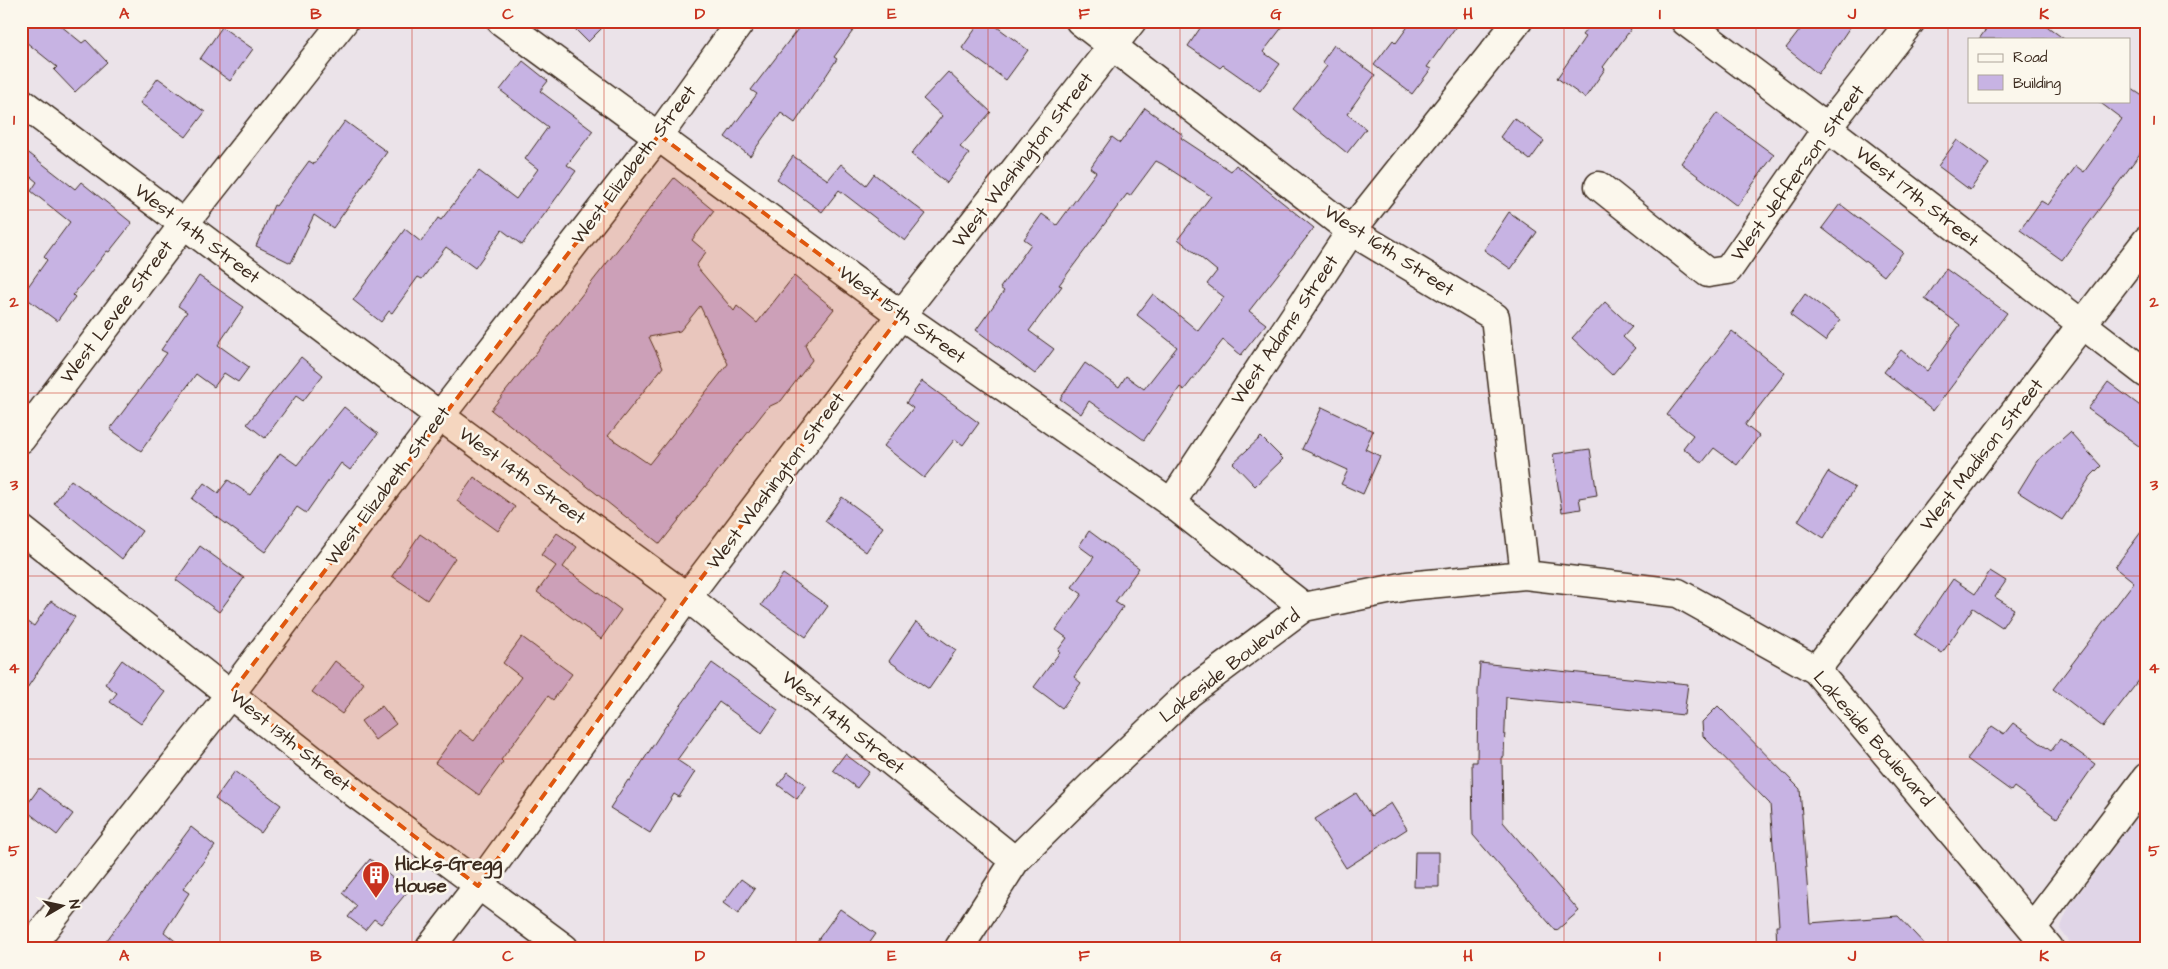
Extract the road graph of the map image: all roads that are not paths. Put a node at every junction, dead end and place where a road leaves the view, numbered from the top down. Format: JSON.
{"nodes":[{"id":1,"x":344,"y":21,"type":"edge"},
{"id":2,"x":501,"y":21,"type":"edge"},
{"id":3,"x":742,"y":21,"type":"edge"},
{"id":4,"x":1080,"y":21,"type":"edge"},
{"id":5,"x":1132,"y":21,"type":"edge"},
{"id":6,"x":1518,"y":21,"type":"edge"},
{"id":7,"x":1685,"y":21,"type":"edge"},
{"id":8,"x":1912,"y":21,"type":"edge"},
{"id":9,"x":1113,"y":46,"type":"junction"},
{"id":10,"x":21,"y":102,"type":"edge"},
{"id":11,"x":1827,"y":128,"type":"junction"},
{"id":12,"x":659,"y":135,"type":"junction"},
{"id":13,"x":1599,"y":186,"type":"dead end"},
{"id":14,"x":184,"y":224,"type":"junction"},
{"id":15,"x":1351,"y":231,"type":"junction"},
{"id":16,"x":2147,"y":240,"type":"edge"},
{"id":17,"x":901,"y":315,"type":"junction"},
{"id":18,"x":2082,"y":326,"type":"junction"},
{"id":19,"x":2147,"y":374,"type":"edge"},
{"id":20,"x":440,"y":416,"type":"junction"},
{"id":21,"x":21,"y":439,"type":"edge"},
{"id":22,"x":1170,"y":503,"type":"junction"},
{"id":23,"x":21,"y":528,"type":"edge"},
{"id":24,"x":1525,"y":576,"type":"junction"},
{"id":25,"x":687,"y":597,"type":"junction"},
{"id":26,"x":1304,"y":608,"type":"junction"},
{"id":27,"x":1816,"y":670,"type":"junction"},
{"id":28,"x":231,"y":694,"type":"junction"},
{"id":29,"x":2147,"y":777,"type":"edge"},
{"id":30,"x":1015,"y":861,"type":"junction"},
{"id":31,"x":478,"y":886,"type":"junction"},
{"id":32,"x":2041,"y":937,"type":"edge"},
{"id":33,"x":29,"y":948,"type":"edge"},
{"id":34,"x":430,"y":948,"type":"edge"},
{"id":35,"x":564,"y":948,"type":"edge"},
{"id":36,"x":959,"y":948,"type":"edge"}],
"edges":[{"from":1,"to":14,"type":"street","name":"West Levee Street"},
{"from":2,"to":12,"type":"street","name":"West 15th Street"},
{"from":3,"to":12,"type":"street","name":"West Elizabeth Street"},
{"from":4,"to":9,"type":"street","name":"West 16th Street"},
{"from":5,"to":9,"type":"street","name":"West Washington Street"},
{"from":6,"to":15,"type":"street","name":"West Adams Street"},
{"from":7,"to":11,"type":"street","name":"West 17th Street"},
{"from":8,"to":11,"type":"street","name":"West Jefferson Street"},
{"from":9,"to":15,"type":"street","name":"West 16th Street"},
{"from":9,"to":17,"type":"street","name":"West Washington Street"},
{"from":10,"to":14,"type":"street","name":"West 14th Street"},
{"from":11,"to":13,"type":"street","name":"West Jefferson Street"},
{"from":11,"to":18,"type":"street","name":"West 17th Street"},
{"from":12,"to":17,"type":"street","name":"West 15th Street"},
{"from":12,"to":20,"type":"street","name":"West Elizabeth Street"},
{"from":14,"to":20,"type":"street","name":"West 14th Street"},
{"from":14,"to":21,"type":"street","name":"West Levee Street"},
{"from":15,"to":22,"type":"street","name":"West Adams Street"},
{"from":15,"to":24,"type":"street","name":"West 16th Street"},
{"from":16,"to":18,"type":"street","name":"West Madison Street"},
{"from":17,"to":22,"type":"street","name":"West 15th Street"},
{"from":17,"to":25,"type":"street","name":"West Washington Street"},
{"from":18,"to":19,"type":"street","name":"West 17th Street"},
{"from":18,"to":27,"type":"street","name":"West Madison Street"},
{"from":20,"to":25,"type":"street","name":"West 14th Street"},
{"from":20,"to":28,"type":"street","name":"West Elizabeth Street"},
{"from":22,"to":26,"type":"street","name":"West 15th Street"},
{"from":23,"to":28,"type":"street","name":"West 13th Street"},
{"from":24,"to":26,"type":"street","name":"Lakeside Boulevard"},
{"from":24,"to":27,"type":"street","name":"Lakeside Boulevard"},
{"from":25,"to":30,"type":"street","name":"West 14th Street"},
{"from":25,"to":31,"type":"street","name":"West Washington Street"},
{"from":26,"to":30,"type":"street","name":"Lakeside Boulevard"},
{"from":27,"to":32,"type":"street","name":"Lakeside Boulevard"},
{"from":28,"to":31,"type":"street","name":"West 13th Street"},
{"from":28,"to":33,"type":"street","name":"West Elizabeth Street"},
{"from":29,"to":32,"type":"street"},
{"from":30,"to":36,"type":"street","name":"Lakeside Boulevard"},
{"from":31,"to":34,"type":"street","name":"West Washington Street"},
{"from":31,"to":35,"type":"street","name":"West 13th Street"}]}
